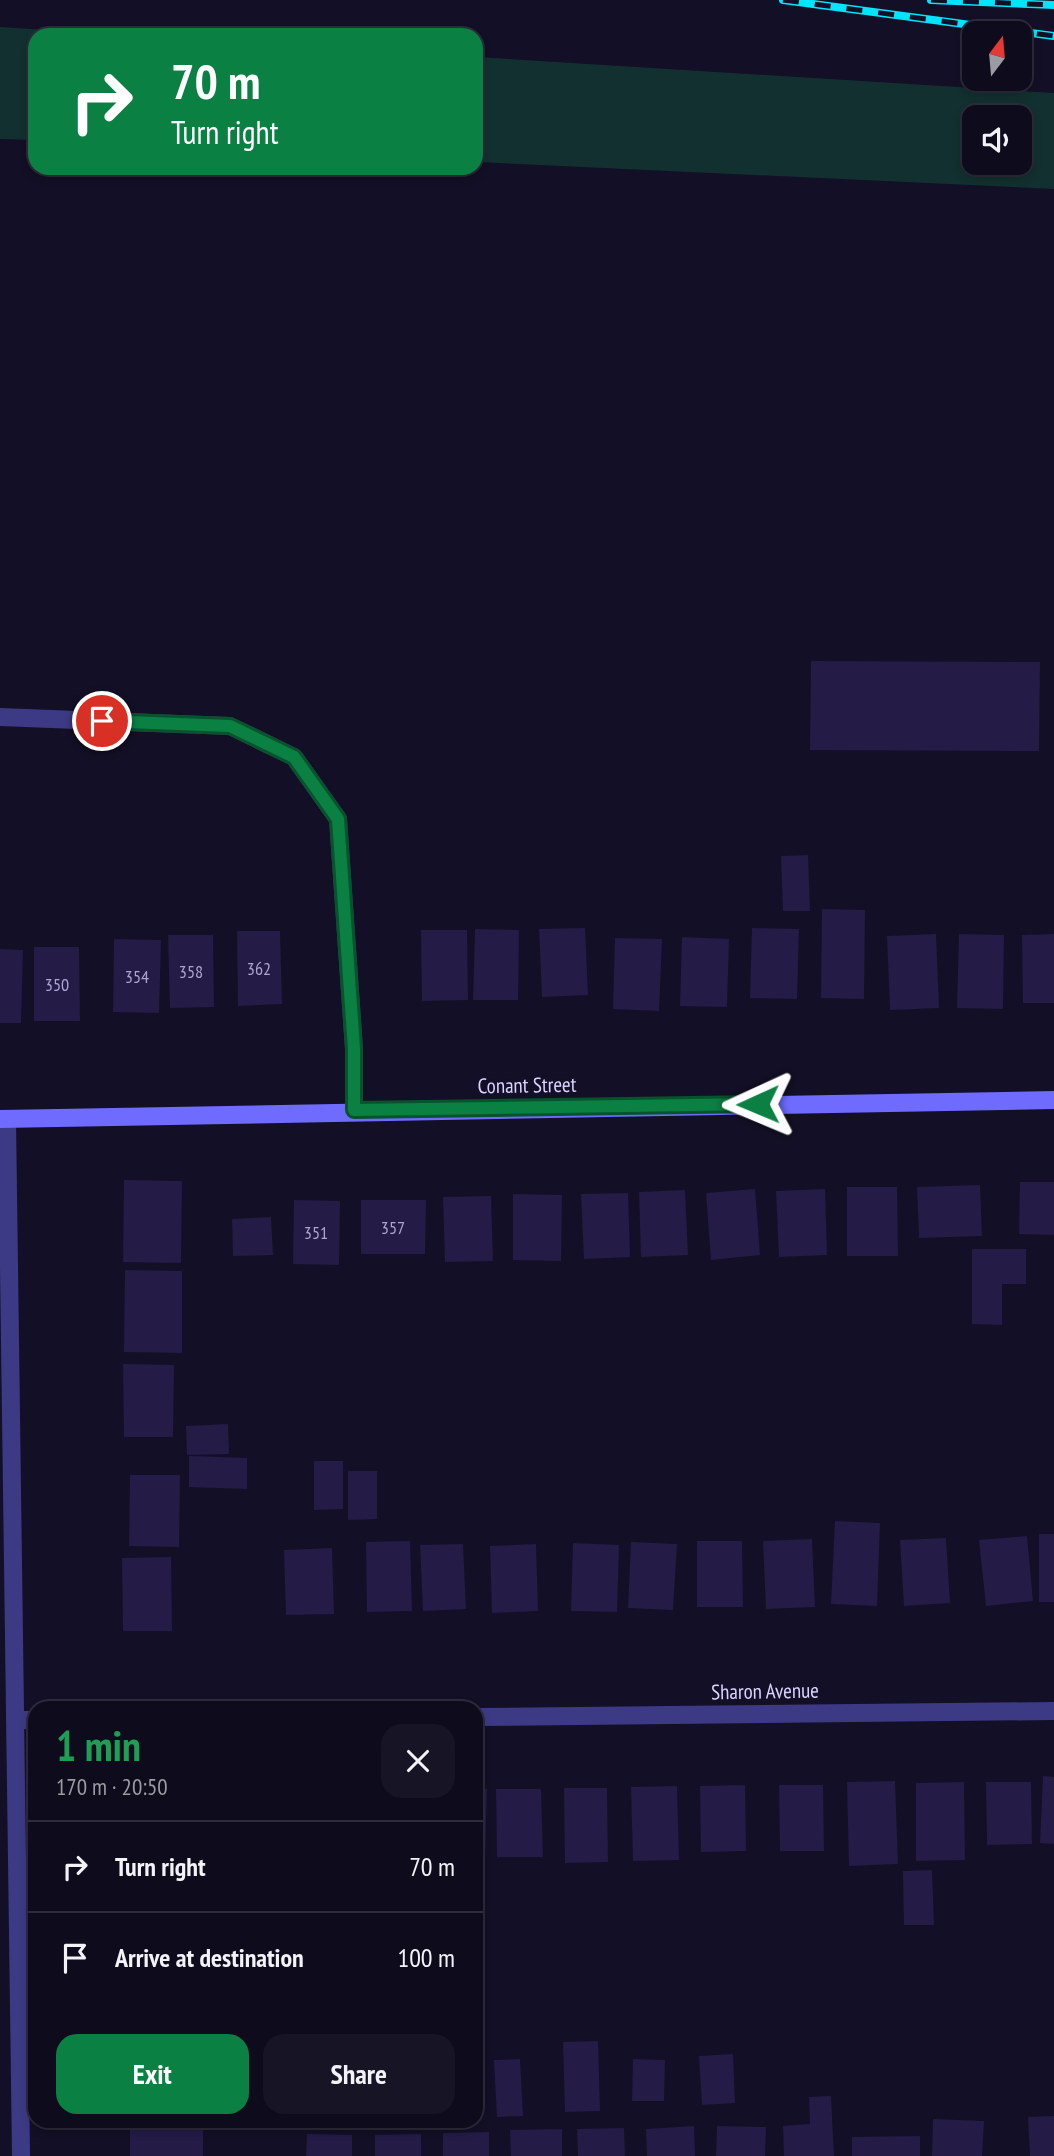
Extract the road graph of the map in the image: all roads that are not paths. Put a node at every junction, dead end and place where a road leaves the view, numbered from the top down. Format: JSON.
{"nodes":[{"id":1,"x":0,"y":717,"type":"edge"},
{"id":2,"x":1054,"y":1100,"type":"edge"},
{"id":3,"x":354,"y":1110,"type":"junction"},
{"id":4,"x":3,"y":1119,"type":"edge"},
{"id":5,"x":1054,"y":1710,"type":"edge"},
{"id":6,"x":483,"y":1717,"type":"edge"},
{"id":7,"x":15,"y":1720,"type":"junction"},
{"id":8,"x":28,"y":1720,"type":"edge"},
{"id":9,"x":21,"y":2156,"type":"edge"}],
"edges":[{"from":1,"to":3,"type":"street"},
{"from":2,"to":3,"type":"street","name":"Conant Street"},
{"from":3,"to":4,"type":"street","name":"Conant Street"},
{"from":4,"to":7,"type":"street"},
{"from":5,"to":6,"type":"street","name":"Sharon Avenue"},
{"from":7,"to":8,"type":"street"},
{"from":7,"to":9,"type":"street"}]}
